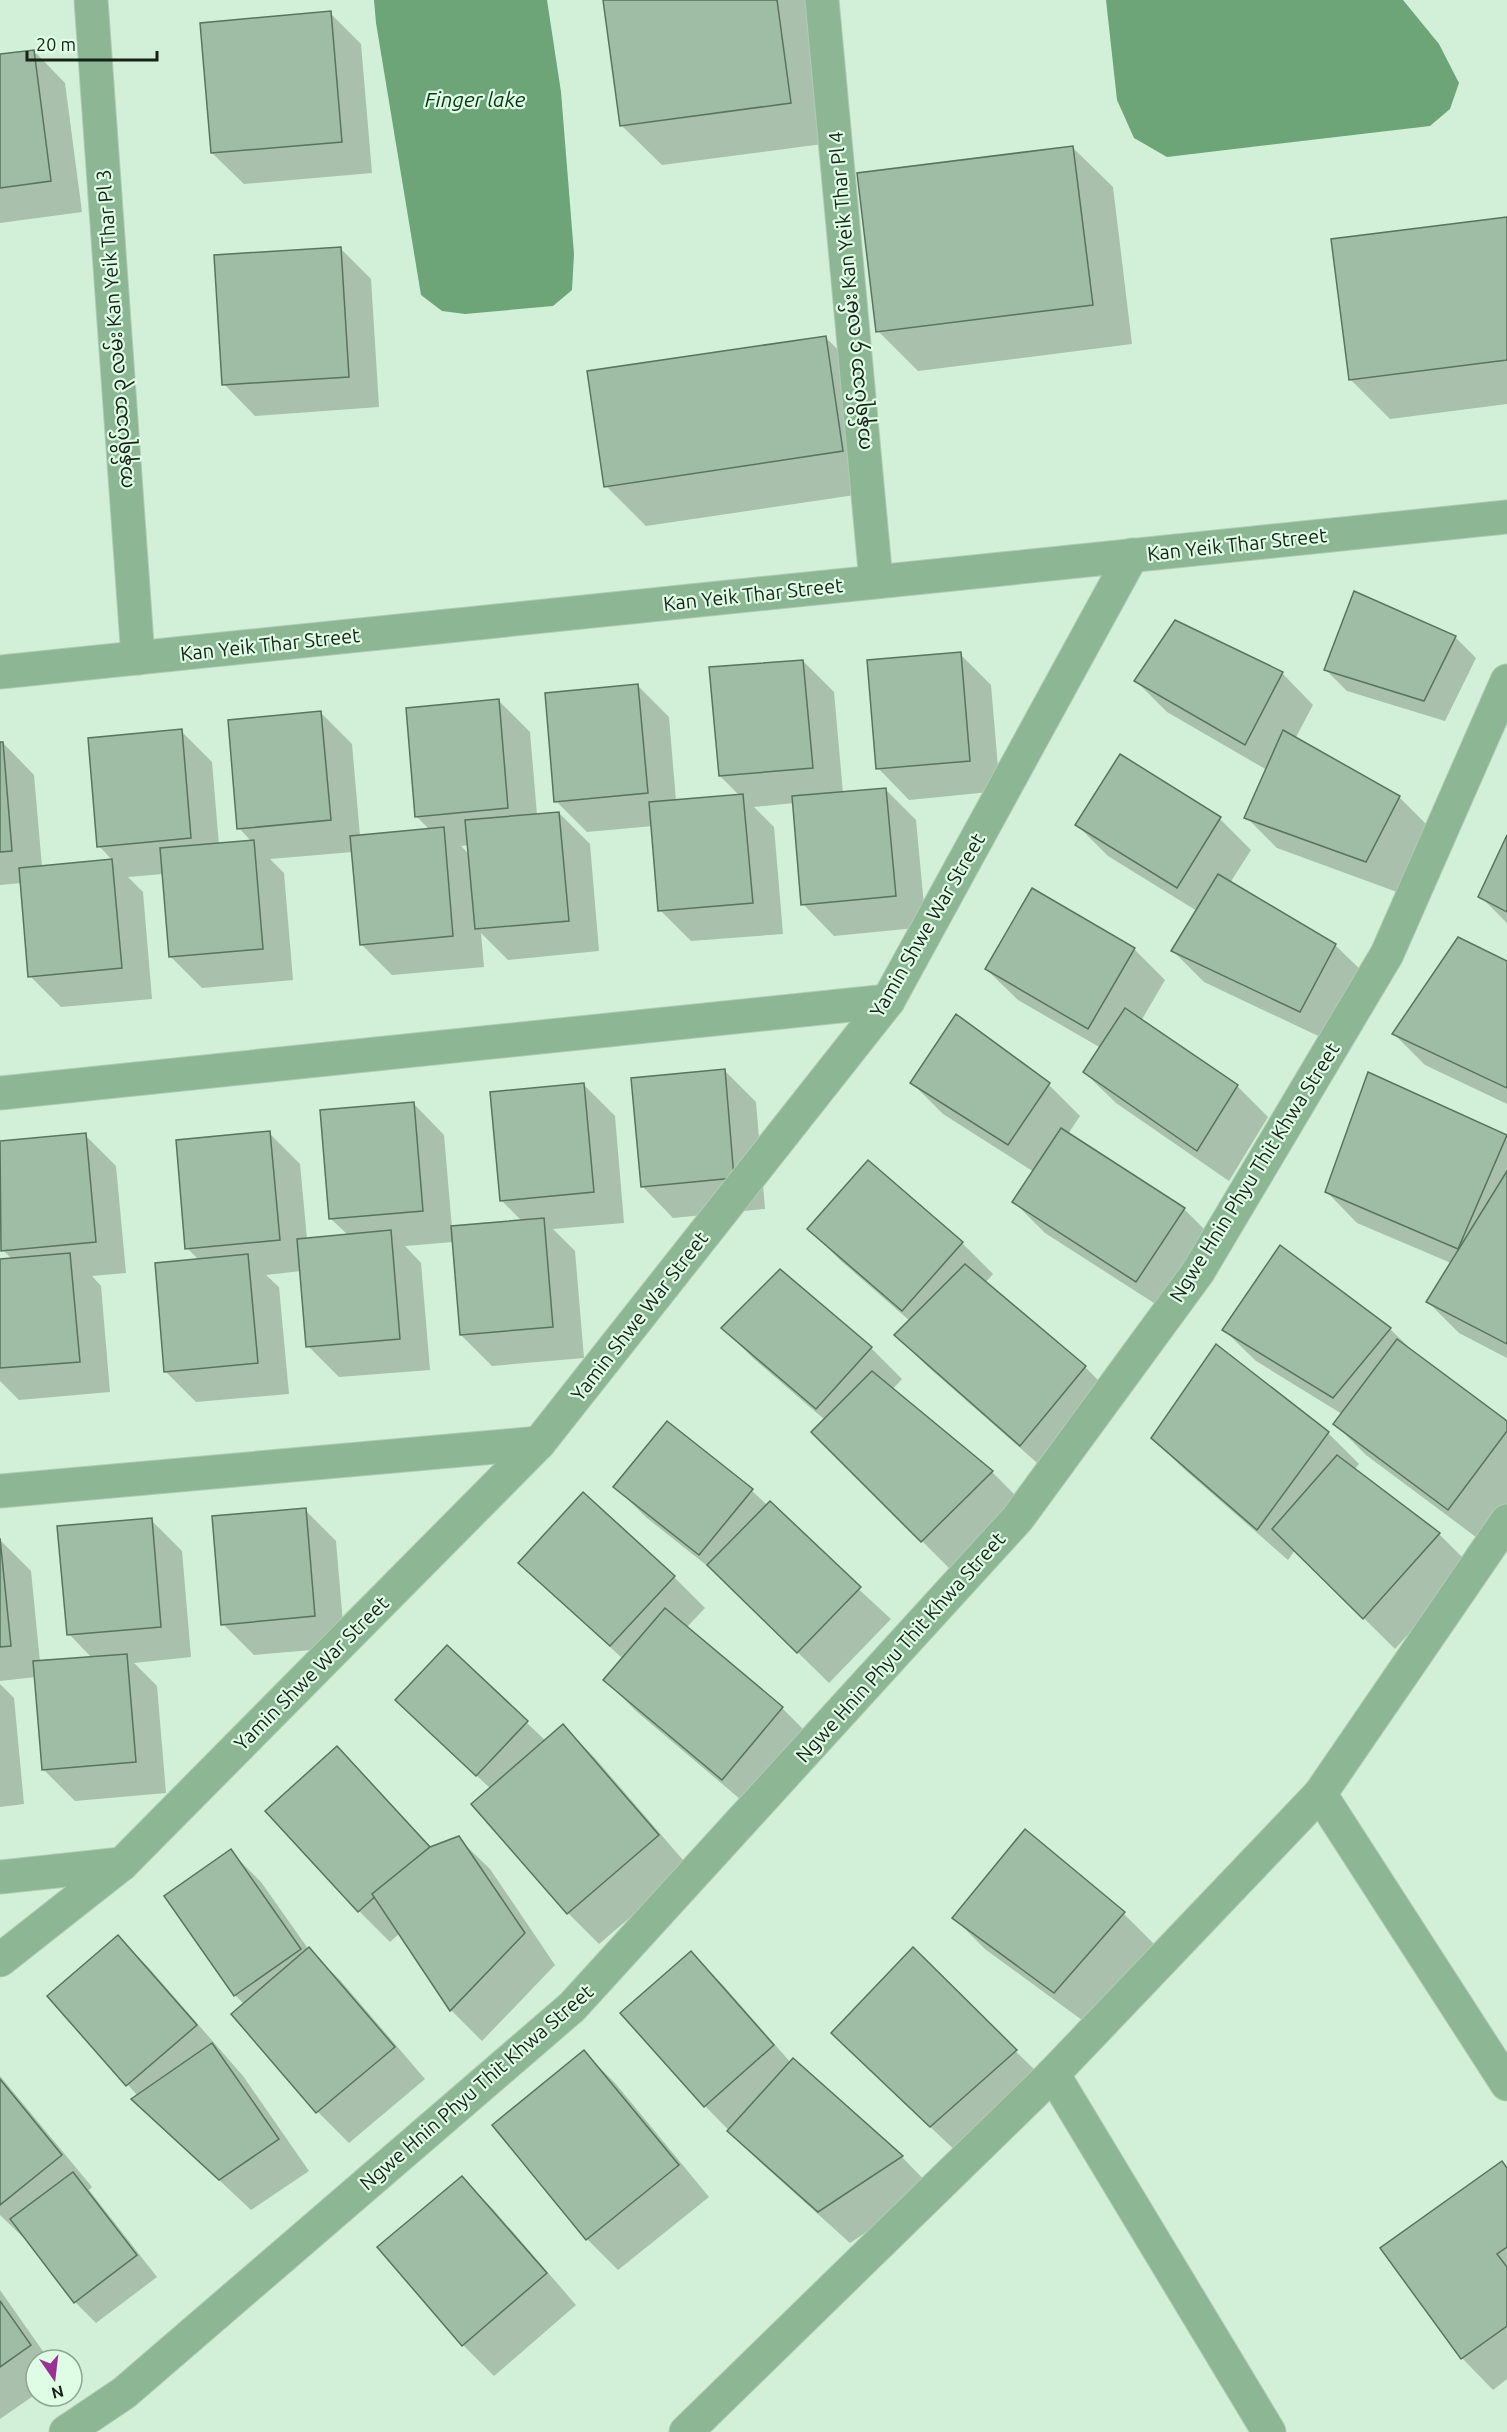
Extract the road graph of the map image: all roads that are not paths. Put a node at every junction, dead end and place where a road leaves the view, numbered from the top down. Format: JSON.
{"nodes":[{"id":1,"x":91,"y":0,"type":"edge"},
{"id":2,"x":822,"y":0,"type":"edge"},
{"id":3,"x":1507,"y":518,"type":"edge"},
{"id":4,"x":1132,"y":555,"type":"junction"},
{"id":5,"x":876,"y":581,"type":"junction"},
{"id":6,"x":138,"y":658,"type":"junction"},
{"id":7,"x":0,"y":672,"type":"edge"},
{"id":8,"x":1507,"y":681,"type":"edge"},
{"id":9,"x":888,"y":1001,"type":"junction"},
{"id":10,"x":0,"y":1093,"type":"edge"},
{"id":11,"x":539,"y":1443,"type":"junction"},
{"id":12,"x":0,"y":1491,"type":"edge"},
{"id":13,"x":1507,"y":1521,"type":"edge"},
{"id":14,"x":1320,"y":1794,"type":"junction"},
{"id":15,"x":122,"y":1864,"type":"junction"},
{"id":16,"x":0,"y":1877,"type":"edge"},
{"id":17,"x":0,"y":1960,"type":"edge"},
{"id":18,"x":1053,"y":2074,"type":"junction"},
{"id":19,"x":1507,"y":2084,"type":"edge"},
{"id":20,"x":66,"y":2432,"type":"edge"},
{"id":21,"x":686,"y":2432,"type":"edge"},
{"id":22,"x":1269,"y":2432,"type":"edge"}],
"edges":[{"from":1,"to":6,"type":"street","name":"ကန်ရိပ်သာ ၃ လမ်း Kan Yeik Thar Pl 3"},
{"from":2,"to":5,"type":"street","name":"ကန်ရိပ်သာ ၄ လမ်း Kan Yeik Thar Pl 4"},
{"from":3,"to":4,"type":"street","name":"Kan Yeik Thar Street"},
{"from":4,"to":5,"type":"street","name":"Kan Yeik Thar Street"},
{"from":4,"to":9,"type":"street","name":"Yamin Shwe War Street"},
{"from":5,"to":6,"type":"street","name":"Kan Yeik Thar Street"},
{"from":6,"to":7,"type":"street","name":"Kan Yeik Thar Street"},
{"from":8,"to":20,"type":"street","name":"Ngwe Hnin Phyu Thit Khwa Street"},
{"from":9,"to":10,"type":"street"},
{"from":9,"to":11,"type":"street","name":"Yamin Shwe War Street"},
{"from":11,"to":12,"type":"street"},
{"from":11,"to":15,"type":"street","name":"Yamin Shwe War Street"},
{"from":13,"to":14,"type":"street"},
{"from":14,"to":18,"type":"street"},
{"from":14,"to":19,"type":"street"},
{"from":15,"to":16,"type":"street"},
{"from":15,"to":17,"type":"street","name":"Yamin Shwe War Street"},
{"from":18,"to":21,"type":"street"},
{"from":18,"to":22,"type":"street"}]}
